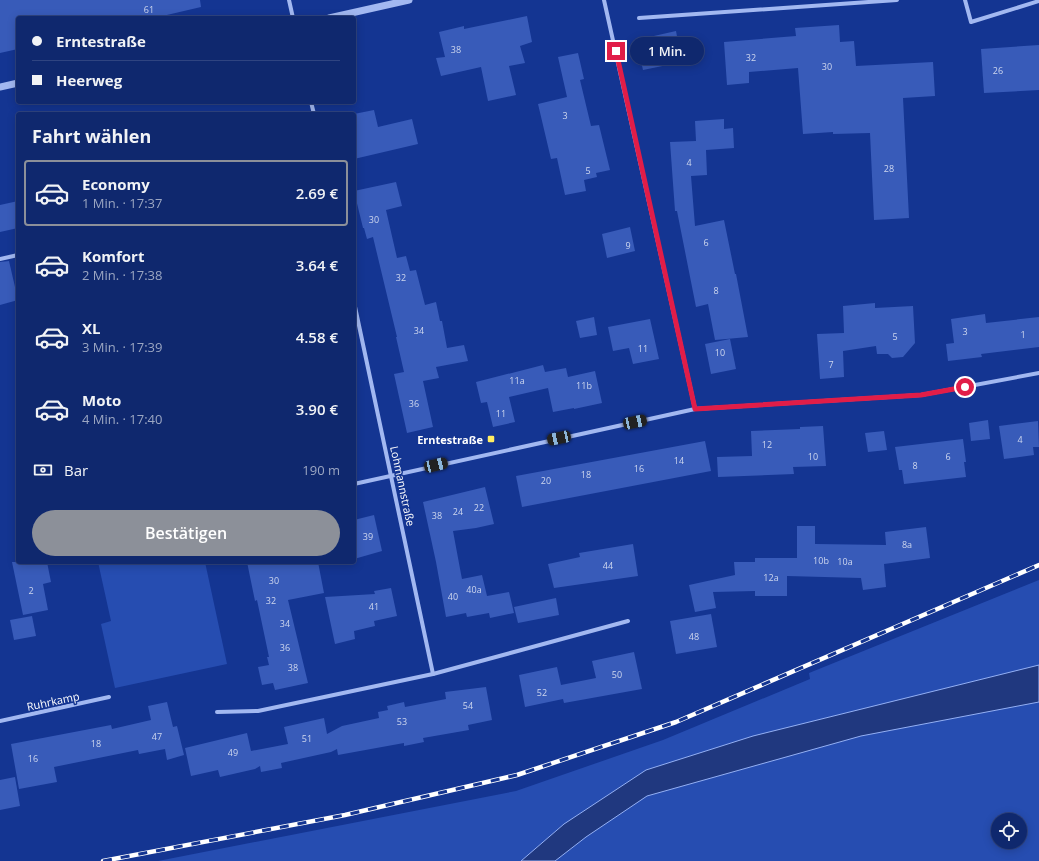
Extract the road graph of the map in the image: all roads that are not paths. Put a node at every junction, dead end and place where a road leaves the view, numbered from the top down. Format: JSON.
{"nodes":[{"id":1,"x":289,"y":0,"type":"edge"},
{"id":2,"x":409,"y":0,"type":"edge"},
{"id":3,"x":604,"y":0,"type":"edge"},
{"id":4,"x":897,"y":0,"type":"edge"},
{"id":5,"x":965,"y":0,"type":"edge"},
{"id":6,"x":1039,"y":1,"type":"edge"},
{"id":7,"x":293,"y":16,"type":"edge"},
{"id":8,"x":338,"y":16,"type":"edge"},
{"id":9,"x":639,"y":18,"type":"dead end"},
{"id":10,"x":16,"y":83,"type":"edge"},
{"id":11,"x":0,"y":87,"type":"edge"},
{"id":12,"x":16,"y":255,"type":"edge"},
{"id":13,"x":0,"y":259,"type":"edge"},
{"id":14,"x":356,"y":311,"type":"edge"},
{"id":15,"x":1039,"y":373,"type":"edge"},
{"id":16,"x":695,"y":409,"type":"junction"},
{"id":17,"x":392,"y":475,"type":"junction"},
{"id":18,"x":356,"y":484,"type":"edge"},
{"id":19,"x":628,"y":621,"type":"dead end"},
{"id":20,"x":433,"y":674,"type":"junction"},
{"id":21,"x":109,"y":697,"type":"dead end"},
{"id":22,"x":217,"y":712,"type":"dead end"},
{"id":23,"x":0,"y":721,"type":"edge"}],
"edges":[{"from":1,"to":7,"type":"street"},
{"from":2,"to":8,"type":"street"},
{"from":3,"to":16,"type":"street"},
{"from":4,"to":9,"type":"street"},
{"from":5,"to":6,"type":"street"},
{"from":10,"to":11,"type":"street"},
{"from":12,"to":13,"type":"street"},
{"from":14,"to":17,"type":"street","name":"Lohmannstraße"},
{"from":15,"to":16,"type":"street"},
{"from":16,"to":17,"type":"street"},
{"from":17,"to":18,"type":"street"},
{"from":17,"to":20,"type":"street","name":"Lohmannstraße"},
{"from":19,"to":20,"type":"street"},
{"from":20,"to":22,"type":"street"},
{"from":21,"to":23,"type":"street","name":"Ruhrkamp"}]}
